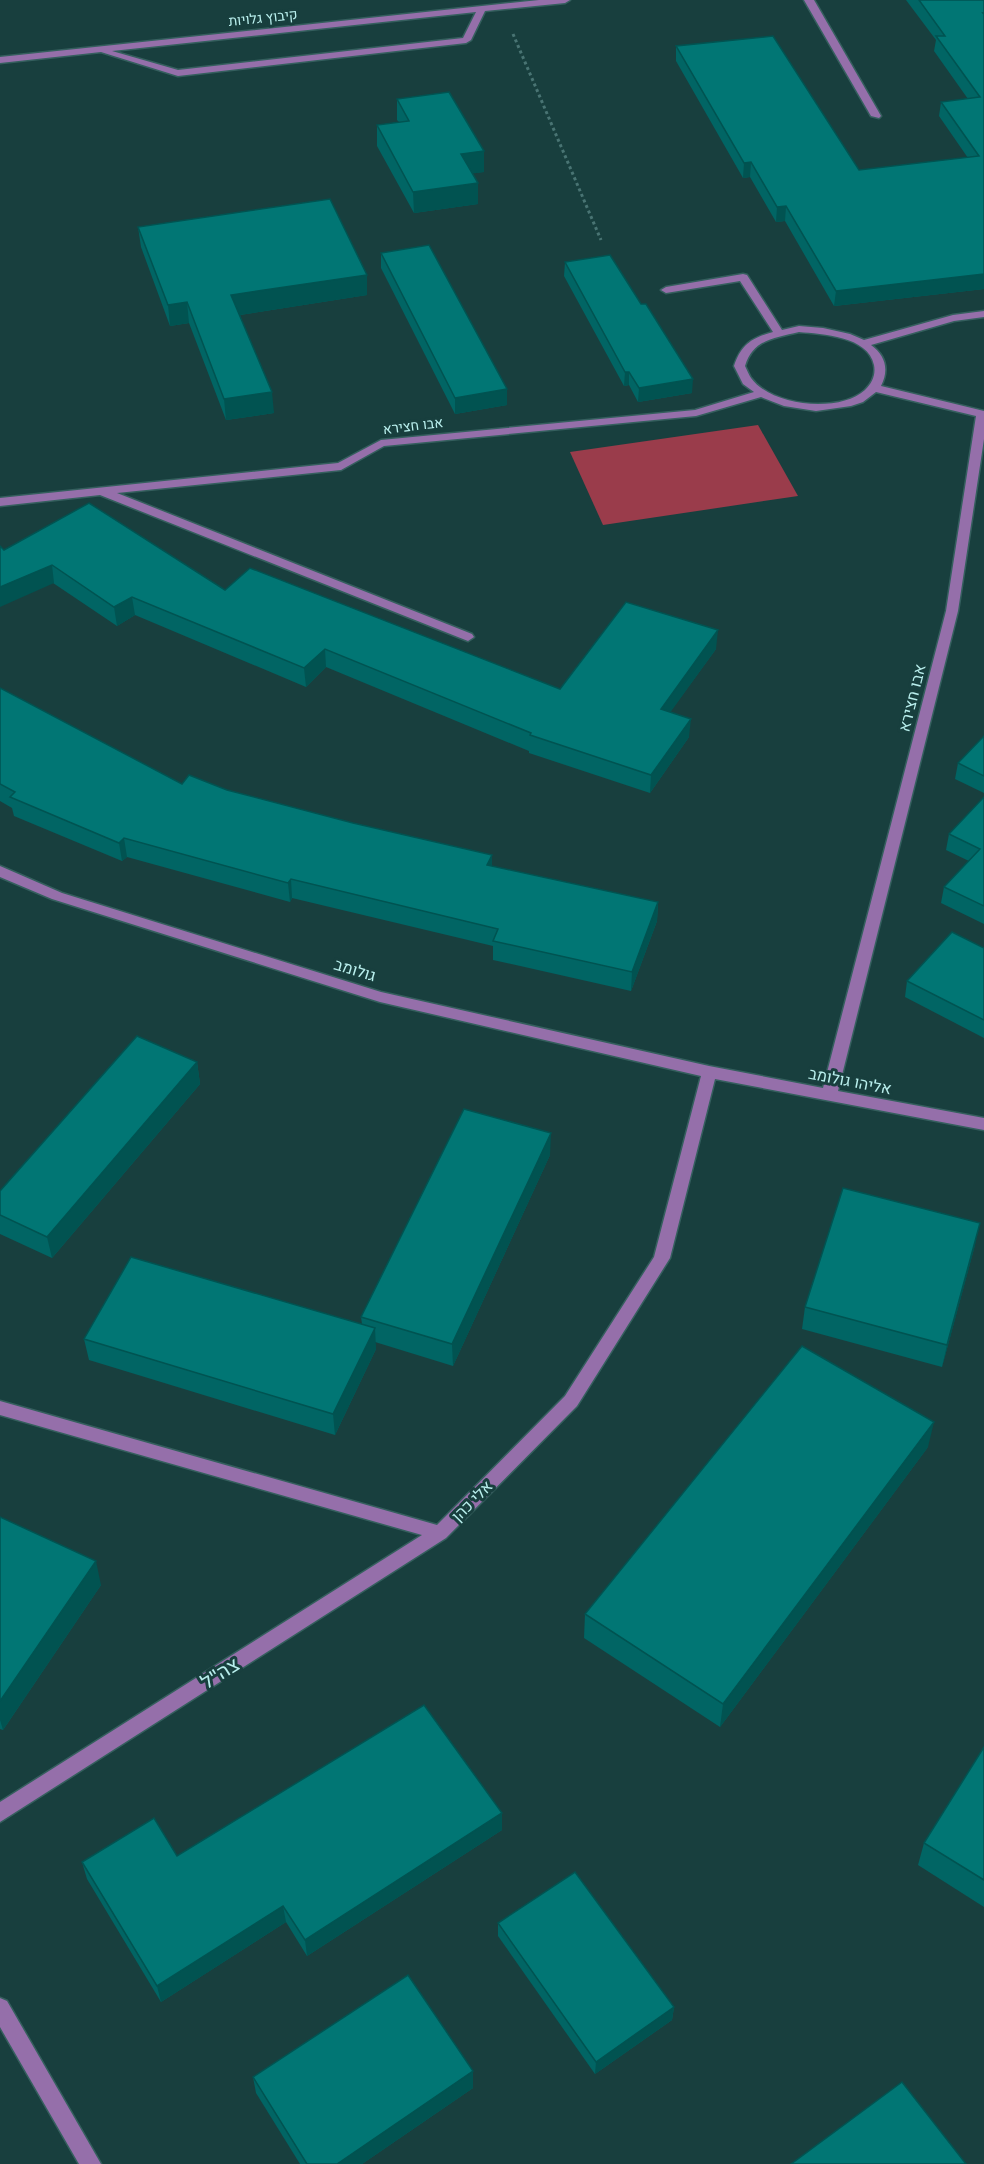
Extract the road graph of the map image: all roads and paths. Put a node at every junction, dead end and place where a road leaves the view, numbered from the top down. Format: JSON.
{"nodes":[{"id":1,"x":565,"y":0,"type":"edge"},
{"id":2,"x":808,"y":0,"type":"edge"},
{"id":3,"x":502,"y":7,"type":"junction"},
{"id":4,"x":482,"y":9,"type":"junction"},
{"id":5,"x":97,"y":50,"type":"junction"},
{"id":6,"x":0,"y":60,"type":"edge"},
{"id":7,"x":876,"y":116,"type":"dead end"},
{"id":8,"x":601,"y":240,"type":"dead end"},
{"id":9,"x":666,"y":290,"type":"dead end"},
{"id":10,"x":984,"y":314,"type":"edge"},
{"id":11,"x":778,"y":332,"type":"junction"},
{"id":12,"x":863,"y":344,"type":"junction"},
{"id":13,"x":874,"y":388,"type":"junction"},
{"id":14,"x":760,"y":394,"type":"junction"},
{"id":15,"x":100,"y":491,"type":"junction"},
{"id":16,"x":0,"y":502,"type":"edge"},
{"id":17,"x":468,"y":637,"type":"dead end"},
{"id":18,"x":0,"y":871,"type":"edge"},
{"id":19,"x":709,"y":1072,"type":"junction"},
{"id":20,"x":829,"y":1095,"type":"junction"},
{"id":21,"x":984,"y":1124,"type":"edge"},
{"id":22,"x":0,"y":1408,"type":"edge"},
{"id":23,"x":441,"y":1533,"type":"junction"},
{"id":24,"x":0,"y":1813,"type":"edge"},
{"id":25,"x":0,"y":2008,"type":"edge"},
{"id":26,"x":91,"y":2164,"type":"edge"}],
"edges":[{"from":1,"to":3,"type":"street","name":"קיבוץ גלויות"},
{"from":2,"to":7,"type":"street"},
{"from":3,"to":4,"type":"street","name":"קיבוץ גלויות"},
{"from":3,"to":8,"type":"path"},
{"from":4,"to":5,"type":"street","name":"קיבוץ גלויות"},
{"from":4,"to":5,"type":"street"},
{"from":5,"to":6,"type":"street","name":"קיבוץ גלויות"},
{"from":9,"to":11,"type":"street"},
{"from":10,"to":12,"type":"street"},
{"from":11,"to":12,"type":"street"},
{"from":11,"to":14,"type":"street"},
{"from":12,"to":13,"type":"street"},
{"from":13,"to":14,"type":"street"},
{"from":13,"to":20,"type":"street","name":"אבו חצירא"},
{"from":14,"to":15,"type":"street","name":"אבו חצירא"},
{"from":15,"to":16,"type":"street","name":"אבו חצירא"},
{"from":15,"to":17,"type":"street"},
{"from":18,"to":19,"type":"street","name":"גולומב"},
{"from":19,"to":20,"type":"street","name":"אליהו גולומב"},
{"from":19,"to":23,"type":"street","name":"אלי כהן"},
{"from":20,"to":21,"type":"street","name":"אליהו גולומב"},
{"from":22,"to":23,"type":"street","name":"אלי כהן"},
{"from":23,"to":24,"type":"street","name":"צה\"ל"},
{"from":25,"to":26,"type":"street"}]}
